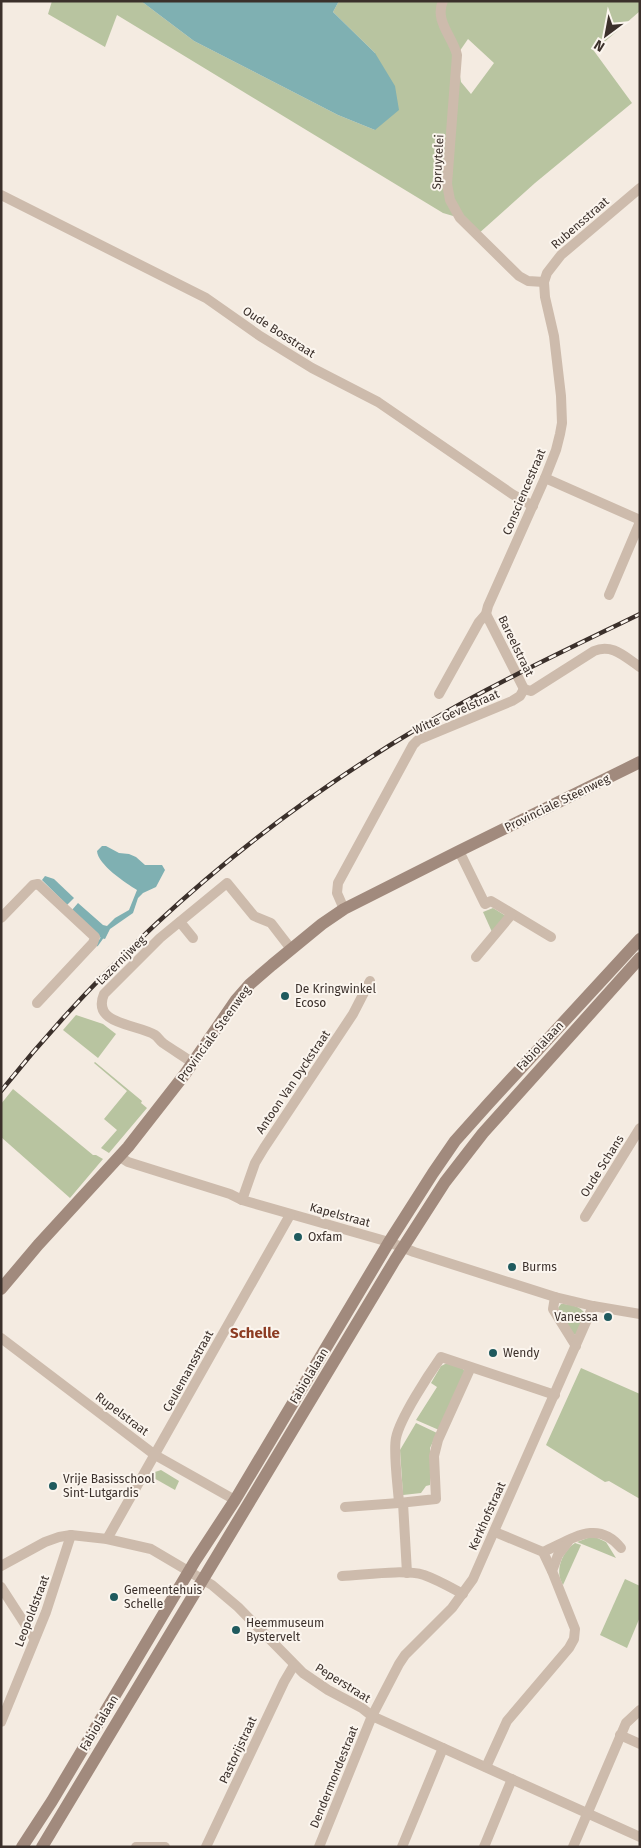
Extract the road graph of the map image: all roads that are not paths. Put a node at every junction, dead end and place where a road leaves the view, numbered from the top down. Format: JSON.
{"nodes":[{"id":1,"x":443,"y":1,"type":"edge"},
{"id":2,"x":640,"y":188,"type":"edge"},
{"id":3,"x":1,"y":195,"type":"edge"},
{"id":4,"x":544,"y":282,"type":"junction"},
{"id":5,"x":545,"y":478,"type":"junction"},
{"id":6,"x":533,"y":506,"type":"junction"},
{"id":7,"x":640,"y":521,"type":"edge"},
{"id":8,"x":609,"y":594,"type":"dead end"},
{"id":9,"x":486,"y":614,"type":"junction"},
{"id":10,"x":640,"y":667,"type":"edge"},
{"id":11,"x":524,"y":689,"type":"junction"},
{"id":12,"x":439,"y":694,"type":"dead end"},
{"id":13,"x":640,"y":762,"type":"edge"},
{"id":14,"x":459,"y":851,"type":"junction"},
{"id":15,"x":344,"y":909,"type":"junction"},
{"id":16,"x":512,"y":914,"type":"junction"},
{"id":17,"x":1,"y":918,"type":"edge"},
{"id":18,"x":180,"y":922,"type":"junction"},
{"id":19,"x":550,"y":937,"type":"dead end"},
{"id":20,"x":193,"y":938,"type":"dead end"},
{"id":21,"x":640,"y":939,"type":"edge"},
{"id":22,"x":292,"y":949,"type":"junction"},
{"id":23,"x":476,"y":957,"type":"dead end"},
{"id":24,"x":640,"y":958,"type":"edge"},
{"id":25,"x":370,"y":980,"type":"dead end"},
{"id":26,"x":37,"y":1003,"type":"dead end"},
{"id":27,"x":193,"y":1063,"type":"junction"},
{"id":28,"x":640,"y":1128,"type":"edge"},
{"id":29,"x":120,"y":1158,"type":"junction"},
{"id":30,"x":242,"y":1200,"type":"junction"},
{"id":31,"x":290,"y":1215,"type":"junction"},
{"id":32,"x":585,"y":1217,"type":"dead end"},
{"id":33,"x":389,"y":1242,"type":"junction"},
{"id":34,"x":403,"y":1248,"type":"junction"},
{"id":35,"x":1,"y":1289,"type":"edge"},
{"id":36,"x":555,"y":1297,"type":"junction"},
{"id":37,"x":594,"y":1306,"type":"junction"},
{"id":38,"x":640,"y":1314,"type":"edge"},
{"id":39,"x":1,"y":1338,"type":"edge"},
{"id":40,"x":576,"y":1346,"type":"junction"},
{"id":41,"x":470,"y":1367,"type":"junction"},
{"id":42,"x":555,"y":1395,"type":"junction"},
{"id":43,"x":155,"y":1454,"type":"junction"},
{"id":44,"x":235,"y":1500,"type":"junction"},
{"id":45,"x":401,"y":1503,"type":"junction"},
{"id":46,"x":345,"y":1507,"type":"dead end"},
{"id":47,"x":495,"y":1532,"type":"junction"},
{"id":48,"x":71,"y":1535,"type":"junction"},
{"id":49,"x":107,"y":1539,"type":"junction"},
{"id":50,"x":569,"y":1541,"type":"junction"},
{"id":51,"x":621,"y":1548,"type":"dead end"},
{"id":52,"x":543,"y":1552,"type":"junction"},
{"id":53,"x":1,"y":1566,"type":"edge"},
{"id":54,"x":190,"y":1571,"type":"junction"},
{"id":55,"x":552,"y":1571,"type":"junction"},
{"id":56,"x":407,"y":1573,"type":"junction"},
{"id":57,"x":342,"y":1576,"type":"dead end"},
{"id":58,"x":204,"y":1580,"type":"junction"},
{"id":59,"x":1,"y":1587,"type":"edge"},
{"id":60,"x":463,"y":1594,"type":"junction"},
{"id":61,"x":34,"y":1638,"type":"junction"},
{"id":62,"x":294,"y":1665,"type":"junction"},
{"id":63,"x":640,"y":1710,"type":"edge"},
{"id":64,"x":372,"y":1716,"type":"junction"},
{"id":65,"x":1,"y":1722,"type":"edge"},
{"id":66,"x":620,"y":1736,"type":"junction"},
{"id":67,"x":640,"y":1744,"type":"edge"},
{"id":68,"x":443,"y":1748,"type":"junction"},
{"id":69,"x":486,"y":1767,"type":"junction"},
{"id":70,"x":512,"y":1779,"type":"junction"},
{"id":71,"x":587,"y":1813,"type":"junction"},
{"id":72,"x":640,"y":1837,"type":"edge"},
{"id":73,"x":25,"y":1842,"type":"edge"},
{"id":74,"x":42,"y":1847,"type":"edge"},
{"id":75,"x":136,"y":1847,"type":"edge"},
{"id":76,"x":165,"y":1847,"type":"edge"},
{"id":77,"x":206,"y":1847,"type":"edge"},
{"id":78,"x":319,"y":1847,"type":"edge"},
{"id":79,"x":402,"y":1847,"type":"edge"},
{"id":80,"x":484,"y":1847,"type":"edge"},
{"id":81,"x":573,"y":1847,"type":"edge"}],
"edges":[{"from":1,"to":4,"type":"street","name":"Spruytelei"},
{"from":2,"to":4,"type":"street","name":"Rubensstraat"},
{"from":3,"to":6,"type":"street","name":"Oude Bosstraat"},
{"from":4,"to":5,"type":"street","name":"Consciencestraat"},
{"from":5,"to":6,"type":"street","name":"Consciencestraat"},
{"from":5,"to":7,"type":"street"},
{"from":6,"to":9,"type":"street","name":"Consciencestraat"},
{"from":7,"to":8,"type":"street"},
{"from":9,"to":11,"type":"street","name":"Bareelstraat"},
{"from":9,"to":12,"type":"street","name":"Consciencestraat"},
{"from":10,"to":11,"type":"street","name":"Witte Gevelstraat"},
{"from":11,"to":15,"type":"street","name":"Witte Gevelstraat"},
{"from":13,"to":14,"type":"main road","name":"Provinciale Steenweg"},
{"from":14,"to":15,"type":"main road","name":"Provinciale Steenweg"},
{"from":14,"to":16,"type":"street"},
{"from":15,"to":22,"type":"main road","name":"Provinciale Steenweg"},
{"from":16,"to":19,"type":"street"},
{"from":16,"to":23,"type":"street"},
{"from":17,"to":26,"type":"street"},
{"from":18,"to":20,"type":"street"},
{"from":18,"to":22,"type":"street","name":"Lazernijweg"},
{"from":18,"to":27,"type":"street","name":"Lazernijweg"},
{"from":21,"to":33,"type":"main road","name":"Fabiolalaan"},
{"from":22,"to":27,"type":"main road","name":"Provinciale Steenweg"},
{"from":24,"to":34,"type":"main road","name":"Fabiolalaan"},
{"from":25,"to":30,"type":"street","name":"Antoon Van Dyckstraat"},
{"from":27,"to":29,"type":"main road","name":"Provinciale Steenweg"},
{"from":28,"to":32,"type":"street","name":"Oude Schans"},
{"from":29,"to":30,"type":"street","name":"Kapelstraat"},
{"from":29,"to":35,"type":"main road","name":"Provinciale Steenweg"},
{"from":30,"to":31,"type":"street","name":"Kapelstraat"},
{"from":31,"to":33,"type":"street","name":"Kapelstraat"},
{"from":31,"to":43,"type":"street","name":"Ceulemansstraat"},
{"from":33,"to":34,"type":"street","name":"Kapelstraat"},
{"from":33,"to":44,"type":"main road","name":"Fabiolalaan"},
{"from":34,"to":36,"type":"street","name":"Kapelstraat"},
{"from":34,"to":58,"type":"main road","name":"Fabiolalaan"},
{"from":36,"to":37,"type":"street","name":"Kapelstraat"},
{"from":36,"to":40,"type":"street"},
{"from":37,"to":38,"type":"street","name":"Kapelstraat"},
{"from":37,"to":40,"type":"street","name":"Kerkhofstraat"},
{"from":39,"to":43,"type":"street","name":"Rupelstraat"},
{"from":40,"to":42,"type":"street","name":"Kerkhofstraat"},
{"from":41,"to":42,"type":"street"},
{"from":41,"to":45,"type":"street"},
{"from":41,"to":45,"type":"street"},
{"from":42,"to":47,"type":"street","name":"Kerkhofstraat"},
{"from":43,"to":44,"type":"street","name":"Rupelstraat"},
{"from":43,"to":49,"type":"street","name":"Ceulemansstraat"},
{"from":44,"to":54,"type":"main road","name":"Fabiolalaan"},
{"from":45,"to":46,"type":"street"},
{"from":45,"to":56,"type":"street"},
{"from":47,"to":52,"type":"street"},
{"from":47,"to":60,"type":"street","name":"Kerkhofstraat"},
{"from":48,"to":49,"type":"street","name":"Peperstraat"},
{"from":48,"to":53,"type":"street","name":"Peperstraat"},
{"from":48,"to":61,"type":"street","name":"Leopoldstraat"},
{"from":49,"to":54,"type":"street","name":"Peperstraat"},
{"from":50,"to":51,"type":"street"},
{"from":50,"to":52,"type":"street"},
{"from":50,"to":55,"type":"street"},
{"from":52,"to":55,"type":"street"},
{"from":54,"to":58,"type":"street","name":"Peperstraat"},
{"from":54,"to":73,"type":"main road","name":"Fabiolalaan"},
{"from":55,"to":69,"type":"street"},
{"from":56,"to":57,"type":"street"},
{"from":56,"to":60,"type":"street"},
{"from":58,"to":62,"type":"street","name":"Peperstraat"},
{"from":58,"to":74,"type":"main road","name":"Fabiolalaan"},
{"from":59,"to":61,"type":"street"},
{"from":60,"to":64,"type":"street","name":"Kerkhofstraat"},
{"from":61,"to":65,"type":"street","name":"Leopoldstraat"},
{"from":62,"to":64,"type":"street","name":"Peperstraat"},
{"from":62,"to":77,"type":"street","name":"Pastorijstraat"},
{"from":63,"to":66,"type":"street"},
{"from":64,"to":68,"type":"street","name":"Peperstraat"},
{"from":64,"to":78,"type":"street","name":"Dendermondestraat"},
{"from":66,"to":67,"type":"street"},
{"from":66,"to":71,"type":"street"},
{"from":68,"to":69,"type":"street","name":"Peperstraat"},
{"from":68,"to":79,"type":"street"},
{"from":69,"to":70,"type":"street","name":"Peperstraat"},
{"from":70,"to":71,"type":"street","name":"Peperstraat"},
{"from":70,"to":80,"type":"street"},
{"from":71,"to":72,"type":"street","name":"Peperstraat"},
{"from":71,"to":81,"type":"street"},
{"from":73,"to":74,"type":"street"},
{"from":75,"to":76,"type":"street"}]}
